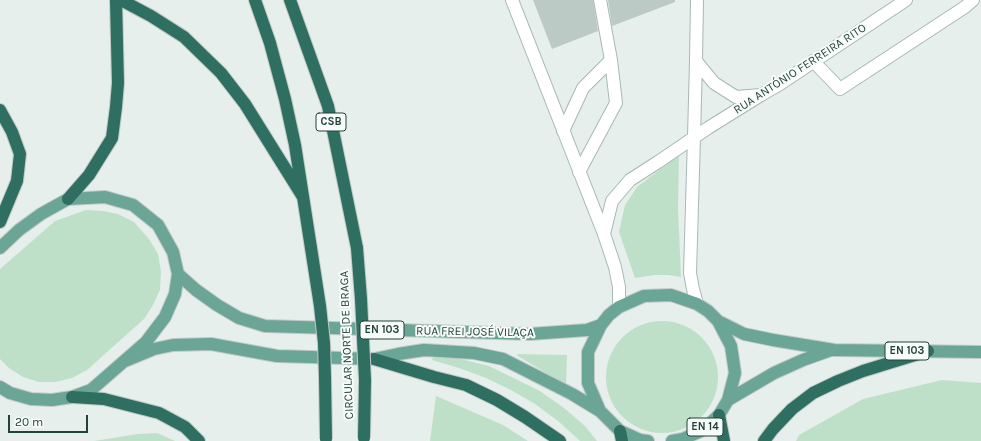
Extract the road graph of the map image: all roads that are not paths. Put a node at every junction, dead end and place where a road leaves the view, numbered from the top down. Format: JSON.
{"nodes":[{"id":1,"x":116,"y":0,"type":"edge"},
{"id":2,"x":121,"y":0,"type":"edge"},
{"id":3,"x":254,"y":0,"type":"edge"},
{"id":4,"x":290,"y":0,"type":"edge"},
{"id":5,"x":512,"y":0,"type":"edge"},
{"id":6,"x":600,"y":0,"type":"edge"},
{"id":7,"x":697,"y":0,"type":"edge"},
{"id":8,"x":906,"y":0,"type":"edge"},
{"id":9,"x":973,"y":0,"type":"edge"},
{"id":10,"x":611,"y":60,"type":"junction"},
{"id":11,"x":813,"y":61,"type":"junction"},
{"id":12,"x":696,"y":62,"type":"junction"},
{"id":13,"x":761,"y":95,"type":"junction"},
{"id":14,"x":0,"y":110,"type":"edge"},
{"id":15,"x":563,"y":131,"type":"junction"},
{"id":16,"x":694,"y":137,"type":"junction"},
{"id":17,"x":579,"y":172,"type":"junction"},
{"id":18,"x":303,"y":197,"type":"junction"},
{"id":19,"x":68,"y":199,"type":"junction"},
{"id":20,"x":0,"y":222,"type":"edge"},
{"id":21,"x":604,"y":234,"type":"junction"},
{"id":22,"x":0,"y":248,"type":"edge"},
{"id":23,"x":178,"y":274,"type":"junction"},
{"id":24,"x":697,"y":304,"type":"junction"},
{"id":25,"x":619,"y":307,"type":"junction"},
{"id":26,"x":718,"y":321,"type":"junction"},
{"id":27,"x":600,"y":325,"type":"junction"},
{"id":28,"x":834,"y":350,"type":"junction"},
{"id":29,"x":928,"y":351,"type":"junction"},
{"id":30,"x":981,"y":352,"type":"edge"},
{"id":31,"x":374,"y":359,"type":"junction"},
{"id":32,"x":125,"y":361,"type":"junction"},
{"id":33,"x":0,"y":387,"type":"edge"},
{"id":34,"x":72,"y":397,"type":"junction"},
{"id":35,"x":728,"y":400,"type":"junction"},
{"id":36,"x":600,"y":411,"type":"junction"},
{"id":37,"x":719,"y":415,"type":"junction"},
{"id":38,"x":621,"y":436,"type":"edge"},
{"id":39,"x":364,"y":439,"type":"edge"},
{"id":40,"x":326,"y":440,"type":"edge"},
{"id":41,"x":199,"y":441,"type":"edge"},
{"id":42,"x":560,"y":441,"type":"edge"},
{"id":43,"x":648,"y":441,"type":"edge"},
{"id":44,"x":672,"y":441,"type":"edge"},
{"id":45,"x":724,"y":441,"type":"edge"},
{"id":46,"x":764,"y":441,"type":"edge"}],
"edges":[{"from":1,"to":19,"type":"highway"},
{"from":2,"to":18,"type":"highway"},
{"from":3,"to":18,"type":"highway","name":"CIRCULAR NORTE DE BRAGA"},
{"from":4,"to":39,"type":"highway","name":"CIRCULAR NORTE DE BRAGA","number":"CSB","bridge":true},
{"from":5,"to":15,"type":"street"},
{"from":6,"to":10,"type":"street"},
{"from":7,"to":12,"type":"street"},
{"from":8,"to":11,"type":"street","name":"RUA ANTÓNIO FERREIRA RITO"},
{"from":9,"to":11,"type":"street"},
{"from":10,"to":15,"type":"street"},
{"from":10,"to":17,"type":"street"},
{"from":11,"to":13,"type":"street","name":"RUA ANTÓNIO FERREIRA RITO"},
{"from":12,"to":13,"type":"street"},
{"from":12,"to":16,"type":"street"},
{"from":13,"to":16,"type":"street","name":"RUA ANTÓNIO FERREIRA RITO"},
{"from":14,"to":20,"type":"highway"},
{"from":15,"to":17,"type":"street"},
{"from":16,"to":21,"type":"street","name":"RUA ANTÓNIO FERREIRA RITO"},
{"from":16,"to":24,"type":"street"},
{"from":17,"to":21,"type":"street"},
{"from":18,"to":40,"type":"highway","name":"CIRCULAR NORTE DE BRAGA","bridge":true},
{"from":19,"to":22,"type":"main road","name":"RUA FREI JOSÉ VILAÇA"},
{"from":19,"to":23,"type":"main road","name":"RUA FREI JOSÉ VILAÇA"},
{"from":21,"to":25,"type":"street"},
{"from":23,"to":27,"type":"main road","name":"RUA FREI JOSÉ VILAÇA","number":"EN 103"},
{"from":23,"to":32,"type":"main road","name":"RUA FREI JOSÉ VILAÇA"},
{"from":24,"to":25,"type":"main road","number":"EN 103"},
{"from":24,"to":26,"type":"main road","number":"EN 103"},
{"from":25,"to":27,"type":"main road","number":"EN 103"},
{"from":26,"to":28,"type":"main road","number":"EN 103"},
{"from":26,"to":35,"type":"main road","number":"EN 103"},
{"from":27,"to":36,"type":"main road","name":"RUA FREI JOSÉ VILAÇA"},
{"from":28,"to":29,"type":"main road","number":"EN 103"},
{"from":28,"to":35,"type":"main road","number":"EN 103"},
{"from":29,"to":30,"type":"main road","number":"EN 103"},
{"from":29,"to":46,"type":"highway"},
{"from":31,"to":32,"type":"main road","name":"RUA FREI JOSÉ VILAÇA","number":"EN 103"},
{"from":31,"to":36,"type":"main road","name":"RUA FREI JOSÉ VILAÇA","number":"EN 103"},
{"from":31,"to":42,"type":"highway"},
{"from":32,"to":34,"type":"main road","name":"RUA FREI JOSÉ VILAÇA","number":"EN 103"},
{"from":33,"to":34,"type":"main road","name":"RUA FREI JOSÉ VILAÇA","number":"EN 103"},
{"from":34,"to":41,"type":"highway"},
{"from":35,"to":37,"type":"main road","number":"EN 14"},
{"from":36,"to":38,"type":"main road","name":"RUA FREI JOSÉ VILAÇA"},
{"from":37,"to":44,"type":"main road","number":"EN 14"},
{"from":37,"to":45,"type":"highway"},
{"from":38,"to":43,"type":"main road","name":"RUA FREI JOSÉ VILAÇA"}]}
